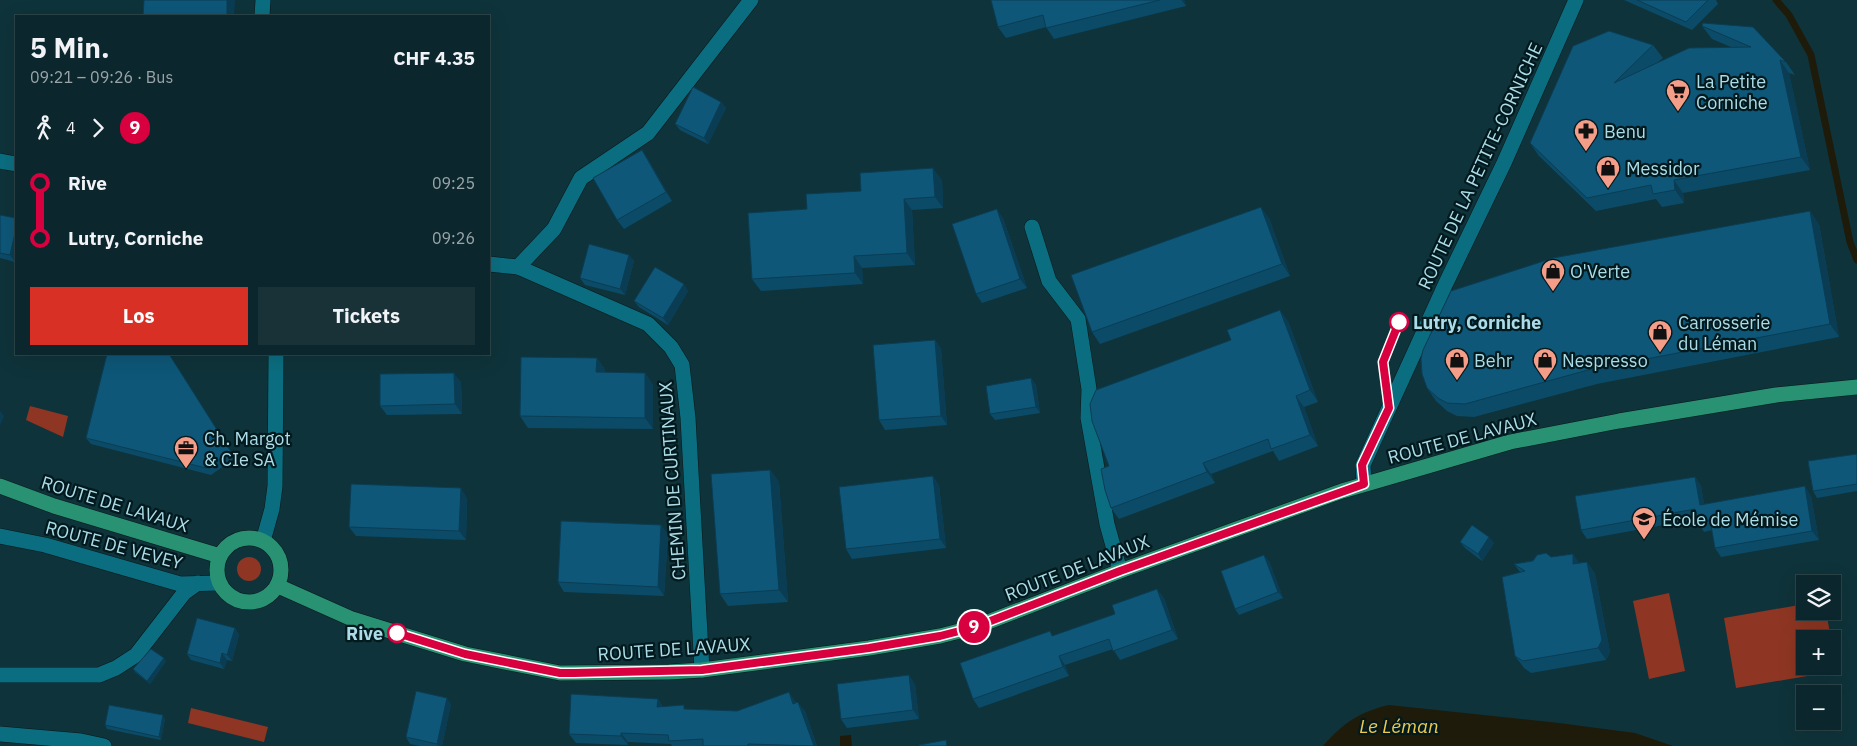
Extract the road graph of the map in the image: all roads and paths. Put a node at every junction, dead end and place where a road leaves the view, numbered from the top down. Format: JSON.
{"nodes":[{"id":1,"x":263,"y":0,"type":"edge"},
{"id":2,"x":751,"y":0,"type":"edge"},
{"id":3,"x":1576,"y":0,"type":"edge"},
{"id":4,"x":262,"y":15,"type":"edge"},
{"id":5,"x":0,"y":161,"type":"edge"},
{"id":6,"x":15,"y":164,"type":"edge"},
{"id":7,"x":1032,"y":227,"type":"dead end"},
{"id":8,"x":490,"y":264,"type":"edge"},
{"id":9,"x":518,"y":267,"type":"junction"},
{"id":10,"x":276,"y":355,"type":"edge"},
{"id":11,"x":1857,"y":386,"type":"edge"},
{"id":12,"x":1364,"y":484,"type":"junction"},
{"id":13,"x":0,"y":486,"type":"edge"},
{"id":14,"x":0,"y":536,"type":"edge"},
{"id":15,"x":263,"y":541,"type":"junction"},
{"id":16,"x":220,"y":556,"type":"junction"},
{"id":17,"x":1120,"y":571,"type":"junction"},
{"id":18,"x":198,"y":583,"type":"junction"},
{"id":19,"x":219,"y":583,"type":"junction"},
{"id":20,"x":278,"y":586,"type":"junction"},
{"id":21,"x":702,"y":670,"type":"junction"},
{"id":22,"x":0,"y":674,"type":"edge"},
{"id":23,"x":0,"y":734,"type":"edge"},
{"id":24,"x":104,"y":746,"type":"edge"}],
"edges":[{"from":1,"to":4,"type":"street"},
{"from":2,"to":9,"type":"street"},
{"from":3,"to":12,"type":"street","name":"ROUTE DE LA PETITE-CORNICHE"},
{"from":5,"to":6,"type":"street"},
{"from":7,"to":17,"type":"street"},
{"from":8,"to":9,"type":"street","name":"CHEMIN DE CURTINAUX"},
{"from":9,"to":21,"type":"street","name":"CHEMIN DE CURTINAUX"},
{"from":10,"to":15,"type":"street"},
{"from":11,"to":12,"type":"main road","name":"ROUTE DE LAVAUX"},
{"from":12,"to":17,"type":"main road","name":"ROUTE DE LAVAUX"},
{"from":13,"to":16,"type":"main road","name":"ROUTE DE LAVAUX"},
{"from":14,"to":18,"type":"street","name":"ROUTE DE VEVEY"},
{"from":15,"to":16,"type":"main road"},
{"from":15,"to":20,"type":"main road"},
{"from":16,"to":19,"type":"main road"},
{"from":17,"to":21,"type":"main road","name":"ROUTE DE LAVAUX"},
{"from":18,"to":19,"type":"street","name":"ROUTE DE VEVEY"},
{"from":18,"to":22,"type":"street"},
{"from":19,"to":20,"type":"main road"},
{"from":20,"to":21,"type":"main road","name":"ROUTE DE LAVAUX"},
{"from":23,"to":24,"type":"street"}]}
